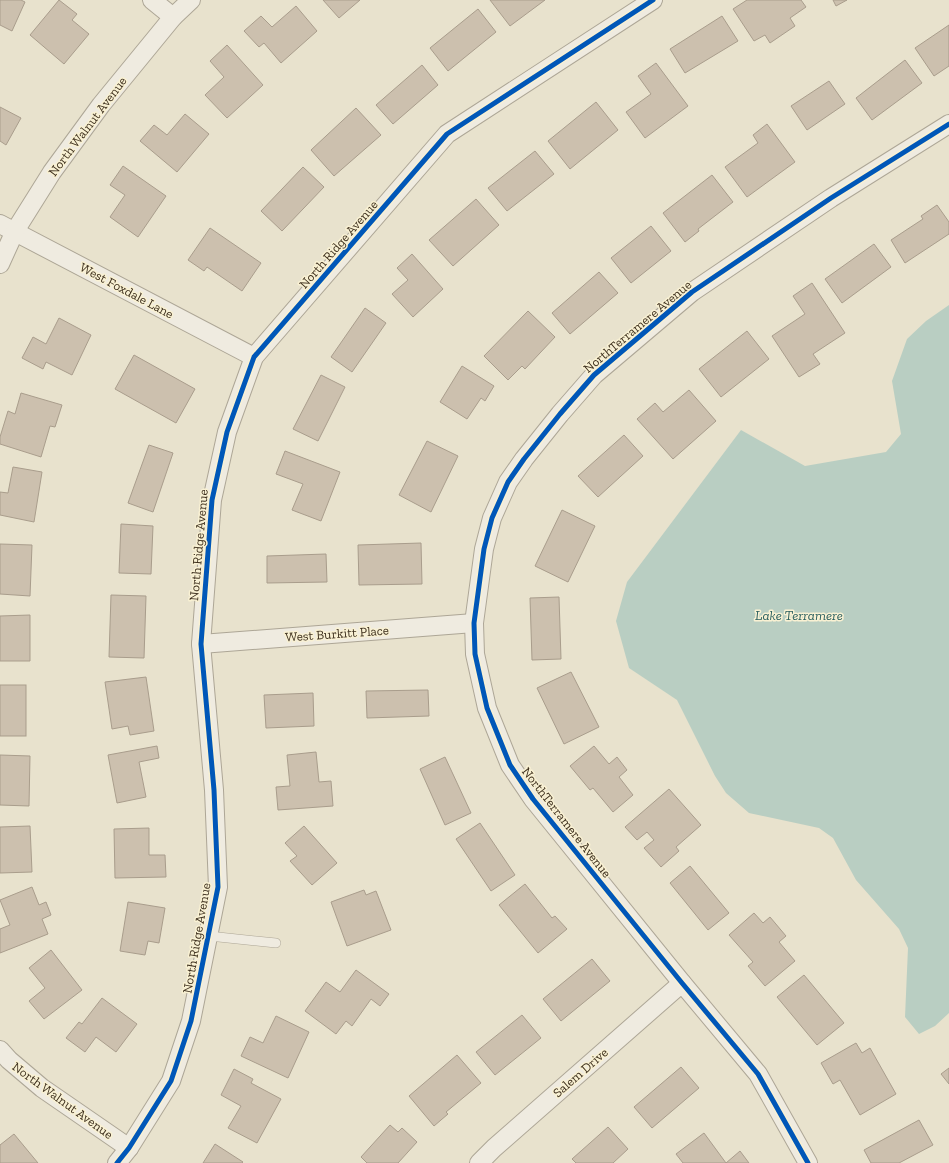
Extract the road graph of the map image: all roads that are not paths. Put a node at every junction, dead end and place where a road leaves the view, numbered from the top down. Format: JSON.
{"nodes":[{"id":1,"x":152,"y":0,"type":"edge"},
{"id":2,"x":191,"y":0,"type":"edge"},
{"id":3,"x":653,"y":0,"type":"edge"},
{"id":4,"x":173,"y":17,"type":"junction"},
{"id":5,"x":949,"y":124,"type":"edge"},
{"id":6,"x":8,"y":227,"type":"edge"},
{"id":7,"x":0,"y":264,"type":"edge"},
{"id":8,"x":254,"y":357,"type":"junction"},
{"id":9,"x":474,"y":623,"type":"junction"},
{"id":10,"x":201,"y":644,"type":"junction"},
{"id":11,"x":209,"y":936,"type":"junction"},
{"id":12,"x":276,"y":943,"type":"dead end"},
{"id":13,"x":682,"y":983,"type":"junction"},
{"id":14,"x":0,"y":1050,"type":"edge"},
{"id":15,"x":129,"y":1148,"type":"junction"},
{"id":16,"x":117,"y":1163,"type":"edge"},
{"id":17,"x":479,"y":1163,"type":"edge"},
{"id":18,"x":808,"y":1163,"type":"edge"}],
"edges":[{"from":1,"to":4,"type":"street"},
{"from":2,"to":4,"type":"street","name":"North Walnut Avenue"},
{"from":3,"to":8,"type":"street","name":"North Ridge Avenue"},
{"from":4,"to":6,"type":"street","name":"North Walnut Avenue"},
{"from":5,"to":9,"type":"street","name":"NorthTerramere Avenue"},
{"from":6,"to":7,"type":"street","name":"North Walnut Avenue"},
{"from":6,"to":8,"type":"street","name":"West Foxdale Lane"},
{"from":8,"to":10,"type":"street","name":"North Ridge Avenue"},
{"from":9,"to":10,"type":"street","name":"West Burkitt Place"},
{"from":9,"to":13,"type":"street","name":"NorthTerramere Avenue"},
{"from":10,"to":11,"type":"street","name":"North Ridge Avenue"},
{"from":11,"to":12,"type":"lane"},
{"from":11,"to":15,"type":"street","name":"North Ridge Avenue"},
{"from":13,"to":17,"type":"street","name":"Salem Drive"},
{"from":13,"to":18,"type":"street","name":"NorthTerramere Avenue"},
{"from":14,"to":15,"type":"street","name":"North Walnut Avenue"},
{"from":15,"to":16,"type":"street","name":"North Ridge Avenue"}]}
